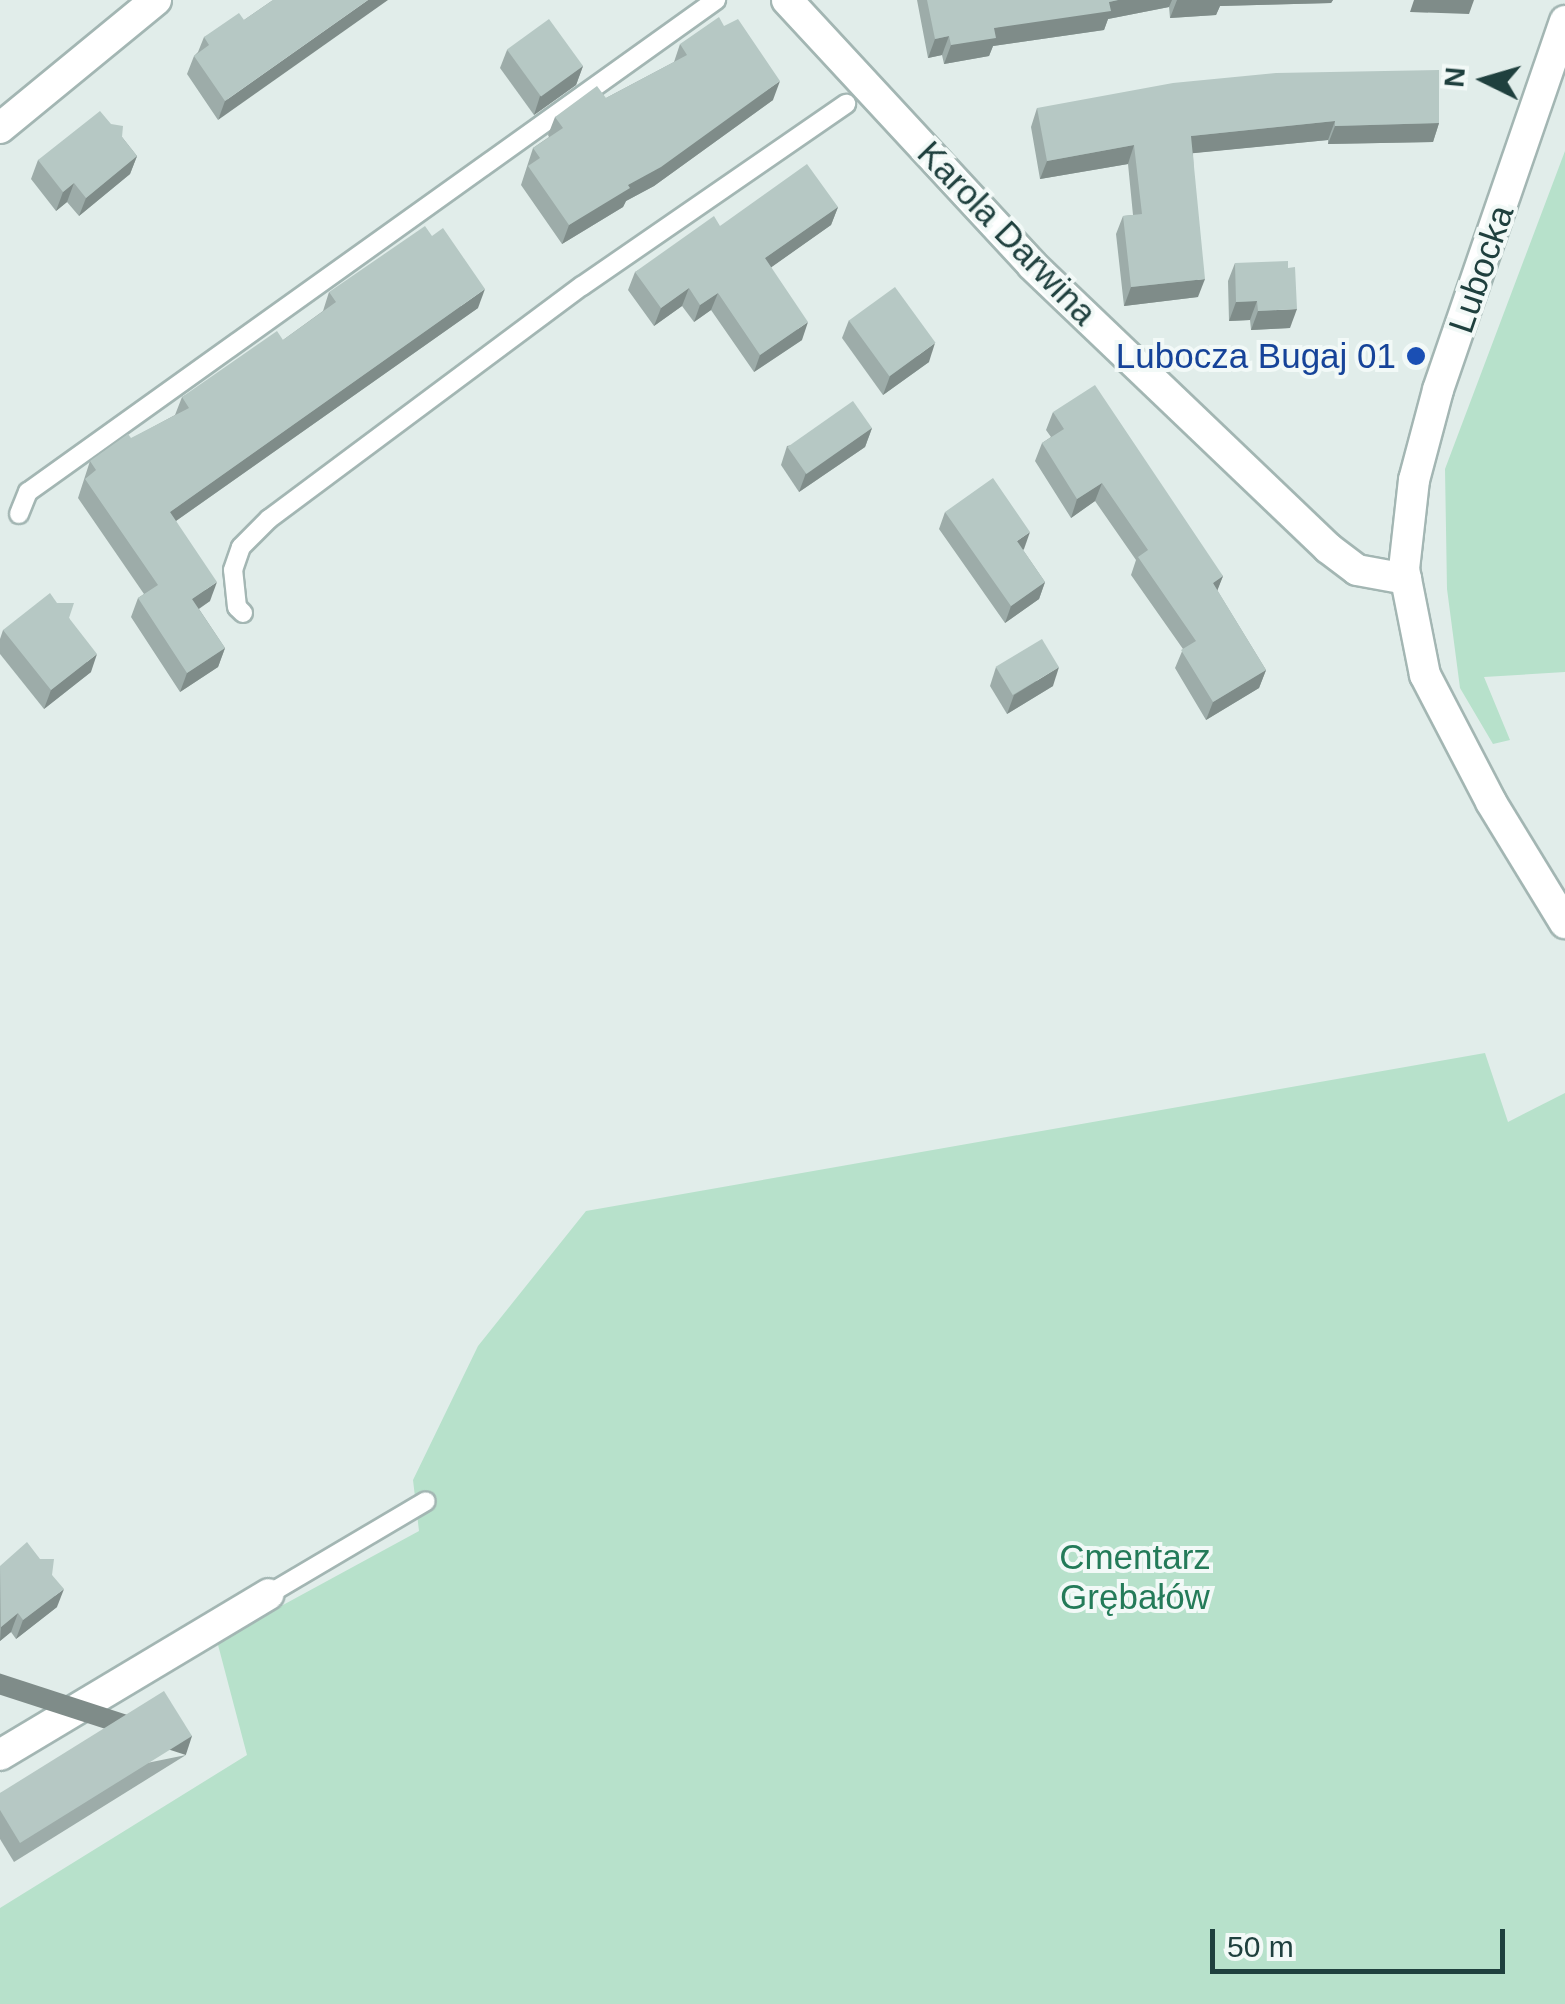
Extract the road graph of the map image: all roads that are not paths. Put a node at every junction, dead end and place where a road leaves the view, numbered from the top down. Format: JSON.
{"nodes":[{"id":1,"x":156,"y":0,"type":"edge"},
{"id":2,"x":716,"y":0,"type":"edge"},
{"id":3,"x":787,"y":0,"type":"edge"},
{"id":4,"x":1565,"y":21,"type":"edge"},
{"id":5,"x":846,"y":104,"type":"dead end"},
{"id":6,"x":0,"y":128,"type":"edge"},
{"id":7,"x":18,"y":514,"type":"dead end"},
{"id":8,"x":1406,"y":579,"type":"junction"},
{"id":9,"x":243,"y":612,"type":"dead end"},
{"id":10,"x":1565,"y":924,"type":"edge"},
{"id":11,"x":426,"y":1501,"type":"dead end"},
{"id":12,"x":269,"y":1594,"type":"joint"},
{"id":13,"x":0,"y":1755,"type":"edge"}],
"edges":[{"from":1,"to":6,"type":"street"},
{"from":2,"to":7,"type":"lane"},
{"from":3,"to":8,"type":"street","name":"Karola Darwina"},
{"from":4,"to":8,"type":"street","name":"Lubocka"},
{"from":5,"to":9,"type":"lane"},
{"from":8,"to":10,"type":"street"},
{"from":11,"to":12,"type":"lane"},
{"from":12,"to":13,"type":"street"}]}
